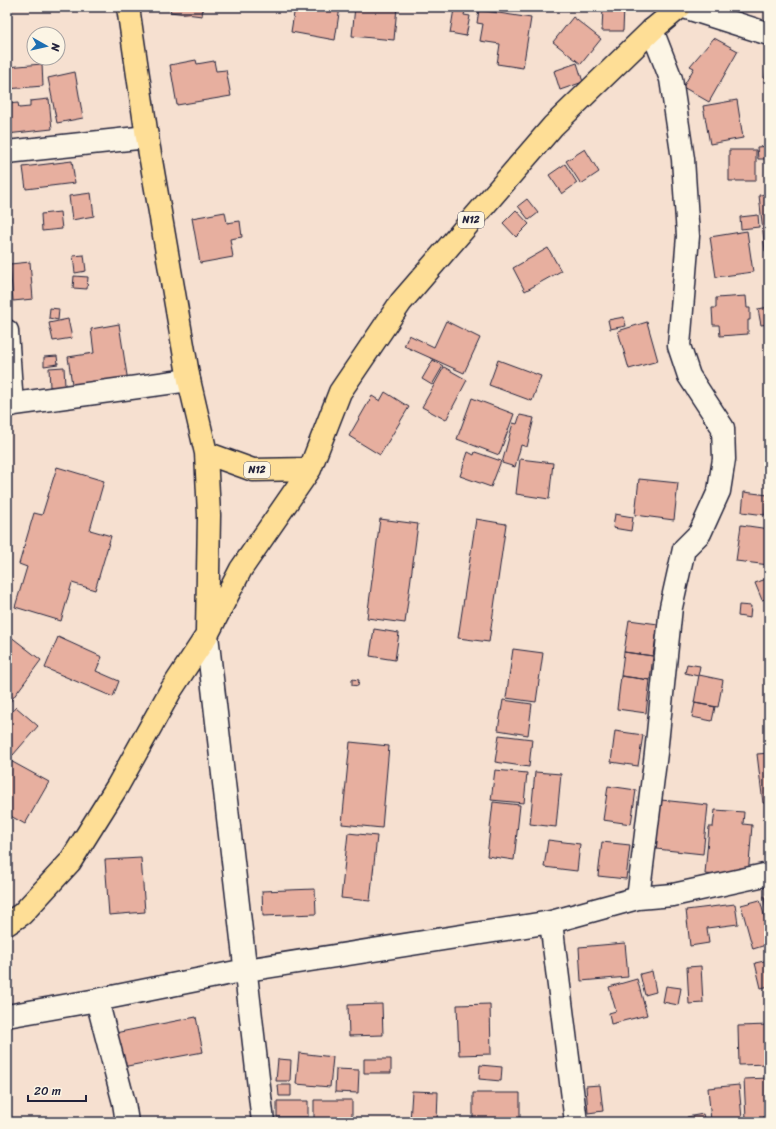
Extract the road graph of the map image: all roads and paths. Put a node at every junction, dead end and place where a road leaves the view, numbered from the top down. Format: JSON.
{"nodes":[{"id":1,"x":128,"y":7,"type":"edge"},
{"id":2,"x":680,"y":7,"type":"edge"},
{"id":3,"x":684,"y":7,"type":"edge"},
{"id":4,"x":652,"y":30,"type":"junction"},
{"id":5,"x":769,"y":34,"type":"edge"},
{"id":6,"x":147,"y":137,"type":"junction"},
{"id":7,"x":7,"y":152,"type":"edge"},
{"id":8,"x":7,"y":331,"type":"edge"},
{"id":9,"x":189,"y":380,"type":"junction"},
{"id":10,"x":9,"y":405,"type":"edge"},
{"id":11,"x":206,"y":453,"type":"junction"},
{"id":12,"x":310,"y":469,"type":"junction"},
{"id":13,"x":207,"y":635,"type":"junction"},
{"id":14,"x":769,"y":874,"type":"edge"},
{"id":15,"x":638,"y":898,"type":"junction"},
{"id":16,"x":551,"y":922,"type":"junction"},
{"id":17,"x":7,"y":924,"type":"edge"},
{"id":18,"x":246,"y":970,"type":"junction"},
{"id":19,"x":97,"y":1000,"type":"junction"},
{"id":20,"x":7,"y":1016,"type":"edge"},
{"id":21,"x":127,"y":1122,"type":"edge"},
{"id":22,"x":263,"y":1122,"type":"edge"},
{"id":23,"x":576,"y":1122,"type":"edge"}],
"edges":[{"from":1,"to":6,"type":"main road"},
{"from":2,"to":4,"type":"main road","number":"N12"},
{"from":3,"to":5,"type":"street"},
{"from":4,"to":12,"type":"main road","number":"N12"},
{"from":4,"to":15,"type":"street"},
{"from":6,"to":7,"type":"street"},
{"from":6,"to":9,"type":"main road"},
{"from":8,"to":10,"type":"street"},
{"from":9,"to":10,"type":"street"},
{"from":9,"to":11,"type":"main road"},
{"from":11,"to":12,"type":"main road","number":"N12"},
{"from":11,"to":13,"type":"main road"},
{"from":12,"to":13,"type":"main road"},
{"from":13,"to":17,"type":"main road"},
{"from":13,"to":18,"type":"street"},
{"from":14,"to":15,"type":"street"},
{"from":15,"to":16,"type":"street"},
{"from":16,"to":18,"type":"street"},
{"from":16,"to":23,"type":"street"},
{"from":18,"to":19,"type":"street"},
{"from":18,"to":22,"type":"street"},
{"from":19,"to":20,"type":"street"},
{"from":19,"to":21,"type":"street"}]}
